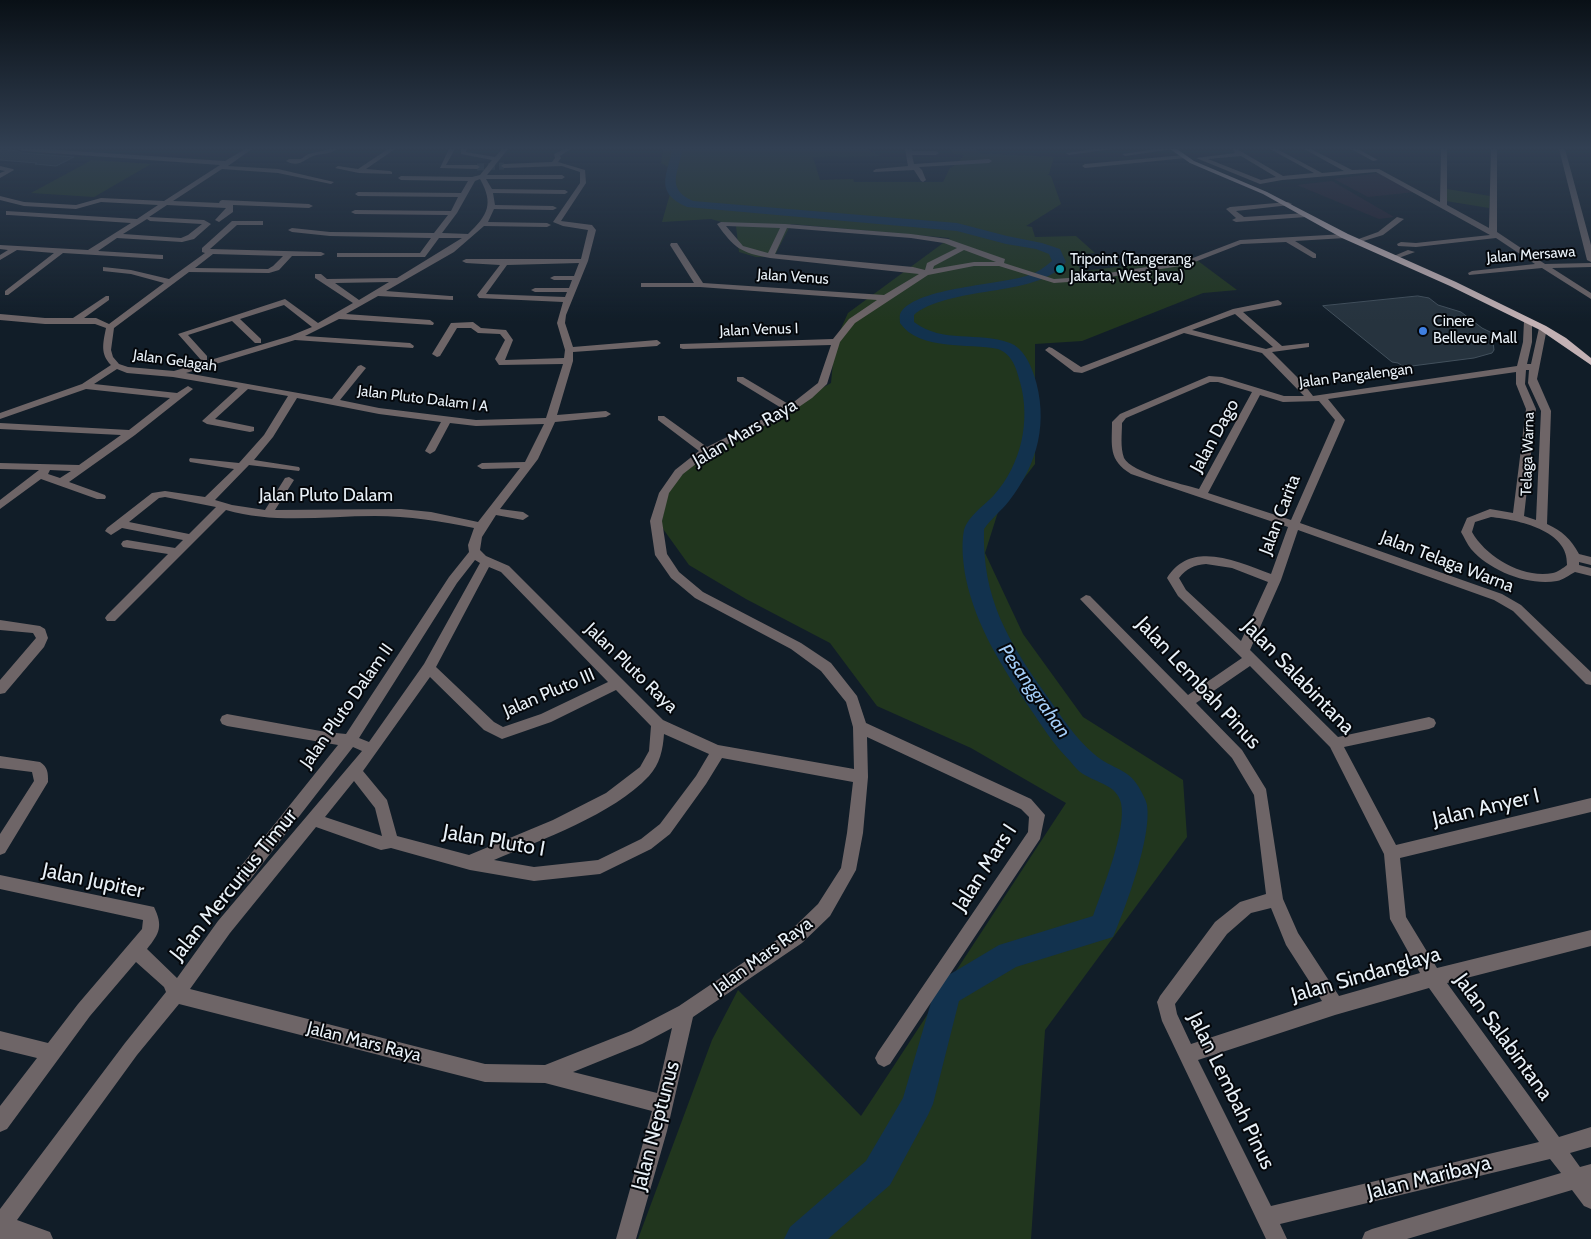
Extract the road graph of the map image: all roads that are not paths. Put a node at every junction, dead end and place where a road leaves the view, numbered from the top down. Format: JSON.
{"nodes":[{"id":1,"x":19,"y":207,"type":"edge"},
{"id":2,"x":159,"y":207,"type":"edge"},
{"id":3,"x":230,"y":207,"type":"edge"},
{"id":4,"x":263,"y":207,"type":"edge"},
{"id":5,"x":457,"y":207,"type":"edge"},
{"id":6,"x":492,"y":207,"type":"joint"},
{"id":7,"x":567,"y":207,"type":"edge"},
{"id":8,"x":1255,"y":207,"type":"edge"},
{"id":9,"x":1293,"y":207,"type":"edge"},
{"id":10,"x":1445,"y":207,"type":"edge"},
{"id":11,"x":1495,"y":207,"type":"edge"},
{"id":12,"x":1577,"y":207,"type":"edge"},
{"id":13,"x":553,"y":208,"type":"dead end"},
{"id":14,"x":9,"y":212,"type":"junction"},
{"id":15,"x":354,"y":212,"type":"dead end"},
{"id":16,"x":453,"y":213,"type":"junction"},
{"id":17,"x":1306,"y":214,"type":"junction"},
{"id":18,"x":0,"y":217,"type":"edge"},
{"id":19,"x":150,"y":219,"type":"dead end"},
{"id":20,"x":1400,"y":219,"type":"dead end"},
{"id":21,"x":219,"y":220,"type":"dead end"},
{"id":22,"x":137,"y":221,"type":"junction"},
{"id":23,"x":247,"y":222,"type":"junction"},
{"id":24,"x":260,"y":222,"type":"dead end"},
{"id":25,"x":483,"y":224,"type":"junction"},
{"id":26,"x":547,"y":225,"type":"dead end"},
{"id":27,"x":785,"y":226,"type":"junction"},
{"id":28,"x":292,"y":230,"type":"dead end"},
{"id":29,"x":1338,"y":233,"type":"junction"},
{"id":30,"x":1495,"y":234,"type":"junction"},
{"id":31,"x":441,"y":235,"type":"junction"},
{"id":32,"x":114,"y":236,"type":"junction"},
{"id":33,"x":467,"y":236,"type":"junction"},
{"id":34,"x":135,"y":238,"type":"junction"},
{"id":35,"x":1285,"y":238,"type":"junction"},
{"id":36,"x":1357,"y":241,"type":"junction"},
{"id":37,"x":1401,"y":244,"type":"dead end"},
{"id":38,"x":674,"y":245,"type":"dead end"},
{"id":39,"x":0,"y":246,"type":"edge"},
{"id":40,"x":16,"y":248,"type":"junction"},
{"id":41,"x":963,"y":248,"type":"junction"},
{"id":42,"x":61,"y":251,"type":"junction"},
{"id":43,"x":88,"y":252,"type":"junction"},
{"id":44,"x":114,"y":252,"type":"dead end"},
{"id":45,"x":211,"y":252,"type":"junction"},
{"id":46,"x":1411,"y":252,"type":"dead end"},
{"id":47,"x":289,"y":254,"type":"junction"},
{"id":48,"x":321,"y":254,"type":"dead end"},
{"id":49,"x":340,"y":255,"type":"dead end"},
{"id":50,"x":770,"y":256,"type":"junction"},
{"id":51,"x":1313,"y":256,"type":"dead end"},
{"id":52,"x":160,"y":257,"type":"dead end"},
{"id":53,"x":0,"y":258,"type":"edge"},
{"id":54,"x":1393,"y":258,"type":"junction"},
{"id":55,"x":1591,"y":260,"type":"edge"},
{"id":56,"x":584,"y":261,"type":"junction"},
{"id":57,"x":466,"y":262,"type":"dead end"},
{"id":58,"x":504,"y":264,"type":"junction"},
{"id":59,"x":1591,"y":265,"type":"edge"},
{"id":60,"x":1541,"y":266,"type":"junction"},
{"id":61,"x":106,"y":269,"type":"dead end"},
{"id":62,"x":187,"y":270,"type":"junction"},
{"id":63,"x":1030,"y":271,"type":"junction"},
{"id":64,"x":927,"y":272,"type":"junction"},
{"id":65,"x":1472,"y":273,"type":"dead end"},
{"id":66,"x":318,"y":276,"type":"dead end"},
{"id":67,"x":554,"y":278,"type":"dead end"},
{"id":68,"x":577,"y":278,"type":"junction"},
{"id":69,"x":398,"y":280,"type":"junction"},
{"id":70,"x":326,"y":281,"type":"junction"},
{"id":71,"x":171,"y":282,"type":"junction"},
{"id":72,"x":644,"y":284,"type":"dead end"},
{"id":73,"x":700,"y":285,"type":"junction"},
{"id":74,"x":535,"y":290,"type":"dead end"},
{"id":75,"x":573,"y":290,"type":"junction"},
{"id":76,"x":8,"y":293,"type":"dead end"},
{"id":77,"x":376,"y":293,"type":"junction"},
{"id":78,"x":1591,"y":297,"type":"edge"},
{"id":79,"x":106,"y":298,"type":"dead end"},
{"id":80,"x":450,"y":298,"type":"dead end"},
{"id":81,"x":885,"y":298,"type":"junction"},
{"id":82,"x":569,"y":300,"type":"junction"},
{"id":83,"x":359,"y":303,"type":"junction"},
{"id":84,"x":1278,"y":303,"type":"dead end"},
{"id":85,"x":1236,"y":312,"type":"junction"},
{"id":86,"x":338,"y":316,"type":"junction"},
{"id":87,"x":0,"y":317,"type":"edge"},
{"id":88,"x":234,"y":318,"type":"junction"},
{"id":89,"x":76,"y":320,"type":"junction"},
{"id":90,"x":1528,"y":321,"type":"junction"},
{"id":91,"x":430,"y":323,"type":"dead end"},
{"id":92,"x":110,"y":327,"type":"junction"},
{"id":93,"x":318,"y":327,"type":"junction"},
{"id":94,"x":1542,"y":328,"type":"junction"},
{"id":95,"x":1182,"y":330,"type":"junction"},
{"id":96,"x":293,"y":338,"type":"junction"},
{"id":97,"x":258,"y":341,"type":"dead end"},
{"id":98,"x":836,"y":342,"type":"junction"},
{"id":99,"x":657,"y":343,"type":"dead end"},
{"id":100,"x":1306,"y":345,"type":"dead end"},
{"id":101,"x":410,"y":346,"type":"dead end"},
{"id":102,"x":683,"y":346,"type":"dead end"},
{"id":103,"x":1278,"y":348,"type":"junction"},
{"id":104,"x":569,"y":350,"type":"junction"},
{"id":105,"x":1049,"y":350,"type":"dead end"},
{"id":106,"x":1265,"y":351,"type":"junction"},
{"id":107,"x":437,"y":354,"type":"dead end"},
{"id":108,"x":204,"y":358,"type":"dead end"},
{"id":109,"x":568,"y":362,"type":"junction"},
{"id":110,"x":1591,"y":362,"type":"edge"},
{"id":111,"x":116,"y":366,"type":"junction"},
{"id":112,"x":1535,"y":366,"type":"junction"},
{"id":113,"x":361,"y":368,"type":"dead end"},
{"id":114,"x":1523,"y":368,"type":"junction"},
{"id":115,"x":173,"y":374,"type":"junction"},
{"id":116,"x":740,"y":378,"type":"dead end"},
{"id":117,"x":86,"y":386,"type":"junction"},
{"id":118,"x":246,"y":386,"type":"junction"},
{"id":119,"x":1258,"y":392,"type":"junction"},
{"id":120,"x":294,"y":394,"type":"junction"},
{"id":121,"x":1316,"y":398,"type":"junction"},
{"id":122,"x":334,"y":402,"type":"junction"},
{"id":123,"x":30,"y":406,"type":"junction"},
{"id":124,"x":790,"y":409,"type":"junction"},
{"id":125,"x":606,"y":414,"type":"dead end"},
{"id":126,"x":0,"y":416,"type":"edge"},
{"id":127,"x":661,"y":418,"type":"dead end"},
{"id":128,"x":447,"y":419,"type":"junction"},
{"id":129,"x":550,"y":420,"type":"junction"},
{"id":130,"x":2,"y":426,"type":"edge"},
{"id":131,"x":250,"y":429,"type":"dead end"},
{"id":132,"x":131,"y":432,"type":"junction"},
{"id":133,"x":706,"y":451,"type":"junction"},
{"id":134,"x":430,"y":452,"type":"dead end"},
{"id":135,"x":194,"y":460,"type":"dead end"},
{"id":136,"x":245,"y":464,"type":"junction"},
{"id":137,"x":528,"y":465,"type":"junction"},
{"id":138,"x":0,"y":466,"type":"edge"},
{"id":139,"x":482,"y":466,"type":"dead end"},
{"id":140,"x":1123,"y":466,"type":"joint"},
{"id":141,"x":51,"y":467,"type":"junction"},
{"id":142,"x":84,"y":468,"type":"junction"},
{"id":143,"x":295,"y":469,"type":"dead end"},
{"id":144,"x":40,"y":476,"type":"junction"},
{"id":145,"x":289,"y":480,"type":"dead end"},
{"id":146,"x":62,"y":482,"type":"junction"},
{"id":147,"x":1201,"y":495,"type":"junction"},
{"id":148,"x":101,"y":497,"type":"dead end"},
{"id":149,"x":207,"y":501,"type":"junction"},
{"id":150,"x":0,"y":505,"type":"edge"},
{"id":151,"x":223,"y":507,"type":"junction"},
{"id":152,"x":494,"y":511,"type":"junction"},
{"id":153,"x":267,"y":515,"type":"junction"},
{"id":154,"x":523,"y":516,"type":"dead end"},
{"id":155,"x":1518,"y":517,"type":"junction"},
{"id":156,"x":1294,"y":525,"type":"junction"},
{"id":157,"x":1541,"y":525,"type":"junction"},
{"id":158,"x":481,"y":526,"type":"junction"},
{"id":159,"x":192,"y":538,"type":"junction"},
{"id":160,"x":128,"y":544,"type":"dead end"},
{"id":161,"x":178,"y":552,"type":"junction"},
{"id":162,"x":476,"y":553,"type":"junction"},
{"id":163,"x":1591,"y":561,"type":"edge"},
{"id":164,"x":486,"y":562,"type":"junction"},
{"id":165,"x":1574,"y":562,"type":"junction"},
{"id":166,"x":1591,"y":572,"type":"edge"},
{"id":167,"x":1275,"y":580,"type":"junction"},
{"id":168,"x":1086,"y":599,"type":"dead end"},
{"id":169,"x":112,"y":618,"type":"dead end"},
{"id":170,"x":0,"y":625,"type":"edge"},
{"id":171,"x":1247,"y":654,"type":"junction"},
{"id":172,"x":429,"y":668,"type":"junction"},
{"id":173,"x":1591,"y":680,"type":"edge"},
{"id":174,"x":618,"y":683,"type":"junction"},
{"id":175,"x":0,"y":689,"type":"edge"},
{"id":176,"x":1188,"y":702,"type":"junction"},
{"id":177,"x":227,"y":720,"type":"dead end"},
{"id":178,"x":658,"y":724,"type":"junction"},
{"id":179,"x":1429,"y":724,"type":"dead end"},
{"id":180,"x":860,"y":727,"type":"junction"},
{"id":181,"x":350,"y":740,"type":"junction"},
{"id":182,"x":1335,"y":743,"type":"junction"},
{"id":183,"x":372,"y":750,"type":"junction"},
{"id":184,"x":718,"y":751,"type":"junction"},
{"id":185,"x":0,"y":762,"type":"edge"},
{"id":186,"x":355,"y":772,"type":"junction"},
{"id":187,"x":861,"y":777,"type":"junction"},
{"id":188,"x":1591,"y":805,"type":"edge"},
{"id":189,"x":315,"y":820,"type":"junction"},
{"id":190,"x":392,"y":841,"type":"junction"},
{"id":191,"x":0,"y":848,"type":"edge"},
{"id":192,"x":1392,"y":853,"type":"junction"},
{"id":193,"x":470,"y":863,"type":"junction"},
{"id":194,"x":244,"y":876,"type":"dead end"},
{"id":195,"x":0,"y":882,"type":"edge"},
{"id":196,"x":1275,"y":898,"type":"junction"},
{"id":197,"x":1591,"y":938,"type":"edge"},
{"id":198,"x":140,"y":944,"type":"junction"},
{"id":199,"x":1433,"y":978,"type":"junction"},
{"id":200,"x":176,"y":994,"type":"junction"},
{"id":201,"x":1335,"y":1006,"type":"junction"},
{"id":202,"x":685,"y":1012,"type":"junction"},
{"id":203,"x":0,"y":1040,"type":"edge"},
{"id":204,"x":53,"y":1053,"type":"junction"},
{"id":205,"x":1186,"y":1055,"type":"junction"},
{"id":206,"x":884,"y":1058,"type":"dead end"},
{"id":207,"x":545,"y":1074,"type":"junction"},
{"id":208,"x":662,"y":1104,"type":"junction"},
{"id":209,"x":0,"y":1122,"type":"edge"},
{"id":210,"x":1591,"y":1137,"type":"edge"},
{"id":211,"x":1555,"y":1148,"type":"junction"},
{"id":212,"x":1584,"y":1176,"type":"edge"},
{"id":213,"x":1591,"y":1198,"type":"edge"},
{"id":214,"x":1266,"y":1217,"type":"junction"},
{"id":215,"x":0,"y":1226,"type":"edge"},
{"id":216,"x":0,"y":1233,"type":"edge"},
{"id":217,"x":43,"y":1239,"type":"edge"},
{"id":218,"x":626,"y":1239,"type":"edge"},
{"id":219,"x":1277,"y":1239,"type":"edge"},
{"id":220,"x":1372,"y":1239,"type":"edge"}],
"edges":[{"from":1,"to":14,"type":"street"},
{"from":2,"to":22,"type":"street"},
{"from":3,"to":21,"type":"street"},
{"from":4,"to":23,"type":"street"},
{"from":5,"to":16,"type":"street"},
{"from":6,"to":13,"type":"street"},
{"from":6,"to":25,"type":"street"},
{"from":7,"to":56,"type":"street"},
{"from":8,"to":17,"type":"street"},
{"from":9,"to":17,"type":"main road"},
{"from":10,"to":30,"type":"street"},
{"from":11,"to":30,"type":"street"},
{"from":12,"to":55,"type":"street"},
{"from":14,"to":18,"type":"street"},
{"from":14,"to":22,"type":"street"},
{"from":15,"to":16,"type":"street"},
{"from":16,"to":31,"type":"street"},
{"from":17,"to":29,"type":"main road"},
{"from":19,"to":34,"type":"street"},
{"from":20,"to":36,"type":"street"},
{"from":22,"to":32,"type":"street"},
{"from":23,"to":24,"type":"street"},
{"from":23,"to":45,"type":"street"},
{"from":25,"to":26,"type":"street"},
{"from":25,"to":33,"type":"street"},
{"from":27,"to":41,"type":"street"},
{"from":27,"to":50,"type":"street"},
{"from":27,"to":50,"type":"street"},
{"from":28,"to":31,"type":"street"},
{"from":29,"to":35,"type":"street","name":"Jalan Mars Raya"},
{"from":29,"to":36,"type":"main road"},
{"from":30,"to":37,"type":"street"},
{"from":30,"to":60,"type":"street"},
{"from":31,"to":33,"type":"street"},
{"from":31,"to":49,"type":"street"},
{"from":32,"to":34,"type":"street"},
{"from":32,"to":43,"type":"street"},
{"from":33,"to":69,"type":"street"},
{"from":34,"to":44,"type":"street"},
{"from":35,"to":51,"type":"street"},
{"from":35,"to":63,"type":"street","name":"Jalan Mars Raya"},
{"from":36,"to":54,"type":"main road"},
{"from":38,"to":73,"type":"street"},
{"from":39,"to":40,"type":"street"},
{"from":40,"to":42,"type":"street"},
{"from":40,"to":53,"type":"street"},
{"from":41,"to":63,"type":"street","name":"Jalan Mars Raya"},
{"from":41,"to":64,"type":"street","name":"Jalan Mars Raya"},
{"from":42,"to":43,"type":"street"},
{"from":42,"to":76,"type":"street"},
{"from":43,"to":52,"type":"street"},
{"from":45,"to":47,"type":"street"},
{"from":45,"to":62,"type":"street"},
{"from":46,"to":54,"type":"street"},
{"from":47,"to":48,"type":"street"},
{"from":47,"to":62,"type":"street"},
{"from":50,"to":64,"type":"street"},
{"from":54,"to":90,"type":"main road"},
{"from":56,"to":58,"type":"street"},
{"from":56,"to":68,"type":"street"},
{"from":57,"to":58,"type":"street"},
{"from":58,"to":82,"type":"street"},
{"from":59,"to":60,"type":"street","name":"Jalan Mersawa"},
{"from":60,"to":65,"type":"street","name":"Jalan Mersawa"},
{"from":60,"to":78,"type":"street"},
{"from":61,"to":71,"type":"street"},
{"from":62,"to":71,"type":"street"},
{"from":63,"to":64,"type":"street","name":"Jalan Mars Raya"},
{"from":64,"to":81,"type":"street","name":"Jalan Mars Raya"},
{"from":66,"to":70,"type":"street"},
{"from":67,"to":68,"type":"street"},
{"from":68,"to":75,"type":"street"},
{"from":69,"to":70,"type":"street"},
{"from":69,"to":77,"type":"street"},
{"from":70,"to":83,"type":"street"},
{"from":71,"to":92,"type":"street"},
{"from":72,"to":73,"type":"street","name":"Jalan Venus"},
{"from":73,"to":81,"type":"street","name":"Jalan Venus"},
{"from":74,"to":75,"type":"street"},
{"from":75,"to":82,"type":"street"},
{"from":77,"to":80,"type":"street"},
{"from":77,"to":83,"type":"street"},
{"from":79,"to":89,"type":"street"},
{"from":81,"to":98,"type":"street","name":"Jalan Mars Raya"},
{"from":82,"to":104,"type":"street"},
{"from":83,"to":86,"type":"street"},
{"from":84,"to":85,"type":"street"},
{"from":85,"to":95,"type":"street"},
{"from":85,"to":103,"type":"street"},
{"from":86,"to":91,"type":"street"},
{"from":86,"to":93,"type":"street"},
{"from":87,"to":89,"type":"street"},
{"from":88,"to":93,"type":"street"},
{"from":88,"to":97,"type":"street"},
{"from":88,"to":108,"type":"street"},
{"from":89,"to":92,"type":"street"},
{"from":90,"to":94,"type":"main road"},
{"from":90,"to":114,"type":"street","name":"Telaga Warna"},
{"from":92,"to":111,"type":"street","name":"Jalan Gelagah"},
{"from":93,"to":96,"type":"street"},
{"from":94,"to":110,"type":"main road"},
{"from":94,"to":112,"type":"street","name":"Telaga Warna"},
{"from":95,"to":105,"type":"street"},
{"from":95,"to":106,"type":"street"},
{"from":96,"to":101,"type":"street"},
{"from":96,"to":115,"type":"street"},
{"from":98,"to":102,"type":"street","name":"Jalan Venus I"},
{"from":98,"to":124,"type":"street","name":"Jalan Mars Raya"},
{"from":99,"to":104,"type":"street"},
{"from":100,"to":103,"type":"street"},
{"from":103,"to":106,"type":"street"},
{"from":104,"to":109,"type":"street"},
{"from":106,"to":121,"type":"street"},
{"from":107,"to":109,"type":"street"},
{"from":109,"to":129,"type":"street"},
{"from":111,"to":115,"type":"street","name":"Jalan Gelagah"},
{"from":111,"to":117,"type":"street"},
{"from":112,"to":114,"type":"street","name":"Jalan Pangalengan"},
{"from":112,"to":157,"type":"street","name":"Telaga Warna"},
{"from":113,"to":122,"type":"street"},
{"from":114,"to":121,"type":"street","name":"Jalan Pangalengan"},
{"from":114,"to":155,"type":"street","name":"Telaga Warna"},
{"from":115,"to":118,"type":"street","name":"Jalan Gelagah"},
{"from":116,"to":124,"type":"street"},
{"from":117,"to":123,"type":"street"},
{"from":117,"to":132,"type":"street"},
{"from":118,"to":120,"type":"street","name":"Jalan Gelagah"},
{"from":118,"to":131,"type":"street"},
{"from":119,"to":121,"type":"street","name":"Jalan Pangalengan"},
{"from":119,"to":140,"type":"street","name":"Jalan Pangalengan"},
{"from":119,"to":147,"type":"street","name":"Jalan Dago"},
{"from":120,"to":122,"type":"street","name":"Jalan Pluto Dalam I A"},
{"from":120,"to":136,"type":"street","name":"Jalan Pluto Dalam"},
{"from":121,"to":156,"type":"street","name":"Jalan Carita"},
{"from":122,"to":128,"type":"street","name":"Jalan Pluto Dalam I A"},
{"from":123,"to":126,"type":"street"},
{"from":123,"to":130,"type":"street"},
{"from":124,"to":133,"type":"street","name":"Jalan Mars Raya"},
{"from":125,"to":129,"type":"street","name":"Jalan Pluto Dalam I A"},
{"from":127,"to":133,"type":"street"},
{"from":128,"to":129,"type":"street","name":"Jalan Pluto Dalam I A"},
{"from":128,"to":134,"type":"street"},
{"from":129,"to":137,"type":"street"},
{"from":130,"to":132,"type":"street"},
{"from":132,"to":142,"type":"street"},
{"from":133,"to":180,"type":"street","name":"Jalan Mars Raya"},
{"from":135,"to":136,"type":"street"},
{"from":136,"to":143,"type":"street"},
{"from":136,"to":149,"type":"street","name":"Jalan Pluto Dalam"},
{"from":137,"to":139,"type":"street"},
{"from":137,"to":152,"type":"street"},
{"from":138,"to":141,"type":"street"},
{"from":140,"to":147,"type":"street","name":"Jalan Telaga Warna"},
{"from":141,"to":142,"type":"street"},
{"from":141,"to":144,"type":"street"},
{"from":142,"to":146,"type":"street"},
{"from":144,"to":146,"type":"street"},
{"from":144,"to":150,"type":"street"},
{"from":145,"to":153,"type":"street"},
{"from":146,"to":148,"type":"street"},
{"from":147,"to":156,"type":"street","name":"Jalan Telaga Warna"},
{"from":149,"to":151,"type":"street","name":"Jalan Pluto Dalam"},
{"from":149,"to":159,"type":"street"},
{"from":151,"to":153,"type":"street","name":"Jalan Pluto Dalam"},
{"from":151,"to":159,"type":"street"},
{"from":152,"to":154,"type":"street"},
{"from":152,"to":158,"type":"street"},
{"from":153,"to":158,"type":"street","name":"Jalan Pluto Dalam"},
{"from":155,"to":157,"type":"street"},
{"from":155,"to":165,"type":"street"},
{"from":156,"to":167,"type":"street","name":"Jalan Carita"},
{"from":156,"to":173,"type":"street","name":"Jalan Telaga Warna"},
{"from":157,"to":165,"type":"street"},
{"from":158,"to":162,"type":"street"},
{"from":159,"to":161,"type":"street"},
{"from":160,"to":161,"type":"street"},
{"from":161,"to":169,"type":"street"},
{"from":162,"to":164,"type":"street"},
{"from":162,"to":181,"type":"street","name":"Jalan Pluto Dalam II"},
{"from":163,"to":165,"type":"street"},
{"from":164,"to":172,"type":"street","name":"Jalan Mercurius Timur"},
{"from":164,"to":174,"type":"street","name":"Jalan Pluto Raya"},
{"from":165,"to":166,"type":"street"},
{"from":167,"to":171,"type":"street","name":"Jalan Carita"},
{"from":167,"to":171,"type":"street","name":"Jalan Salabintana"},
{"from":168,"to":176,"type":"street","name":"Jalan Lembah Pinus"},
{"from":170,"to":175,"type":"street"},
{"from":171,"to":176,"type":"street"},
{"from":171,"to":182,"type":"street","name":"Jalan Salabintana"},
{"from":172,"to":174,"type":"street","name":"Jalan Pluto III"},
{"from":172,"to":183,"type":"street","name":"Jalan Mercurius Timur"},
{"from":174,"to":178,"type":"street","name":"Jalan Pluto Raya"},
{"from":176,"to":196,"type":"street","name":"Jalan Lembah Pinus"},
{"from":177,"to":181,"type":"street"},
{"from":178,"to":184,"type":"street","name":"Jalan Pluto Raya"},
{"from":178,"to":193,"type":"street"},
{"from":179,"to":182,"type":"street"},
{"from":180,"to":187,"type":"street","name":"Jalan Mars Raya"},
{"from":180,"to":206,"type":"street","name":"Jalan Mars I"},
{"from":181,"to":183,"type":"street"},
{"from":181,"to":194,"type":"street","name":"Jalan Pluto Dalam II"},
{"from":182,"to":192,"type":"street","name":"Jalan Salabintana"},
{"from":183,"to":186,"type":"street","name":"Jalan Mercurius Timur"},
{"from":184,"to":187,"type":"street","name":"Jalan Pluto Raya"},
{"from":184,"to":193,"type":"street","name":"Jalan Pluto I"},
{"from":185,"to":191,"type":"street"},
{"from":186,"to":189,"type":"street","name":"Jalan Mercurius Timur"},
{"from":186,"to":190,"type":"street"},
{"from":187,"to":202,"type":"street","name":"Jalan Mars Raya"},
{"from":188,"to":192,"type":"street","name":"Jalan Anyer I"},
{"from":189,"to":190,"type":"street","name":"Jalan Pluto I"},
{"from":189,"to":200,"type":"street","name":"Jalan Mercurius Timur"},
{"from":190,"to":193,"type":"street","name":"Jalan Pluto I"},
{"from":192,"to":199,"type":"street","name":"Jalan Salabintana"},
{"from":195,"to":198,"type":"street","name":"Jalan Jupiter"},
{"from":196,"to":201,"type":"street"},
{"from":196,"to":205,"type":"street","name":"Jalan Lembah Pinus"},
{"from":197,"to":199,"type":"street","name":"Jalan Sindanglaya"},
{"from":198,"to":200,"type":"street"},
{"from":198,"to":204,"type":"street"},
{"from":199,"to":201,"type":"street","name":"Jalan Sindanglaya"},
{"from":199,"to":211,"type":"street","name":"Jalan Salabintana"},
{"from":200,"to":207,"type":"street","name":"Jalan Mars Raya"},
{"from":200,"to":215,"type":"street","name":"Jalan Mercurius Timur"},
{"from":201,"to":205,"type":"street","name":"Jalan Sindanglaya"},
{"from":202,"to":207,"type":"street","name":"Jalan Mars Raya"},
{"from":202,"to":208,"type":"street","name":"Jalan Neptunus"},
{"from":203,"to":204,"type":"street"},
{"from":204,"to":209,"type":"street"},
{"from":205,"to":214,"type":"street","name":"Jalan Lembah Pinus"},
{"from":207,"to":208,"type":"street"},
{"from":208,"to":218,"type":"street","name":"Jalan Neptunus"},
{"from":210,"to":211,"type":"street","name":"Jalan Maribaya"},
{"from":211,"to":212,"type":"street","name":"Jalan Salabintana"},
{"from":211,"to":214,"type":"street","name":"Jalan Maribaya"},
{"from":212,"to":213,"type":"street","name":"Jalan Salabintana"},
{"from":212,"to":220,"type":"street"},
{"from":214,"to":219,"type":"street","name":"Jalan Lembah Pinus"},
{"from":216,"to":217,"type":"street"}]}
